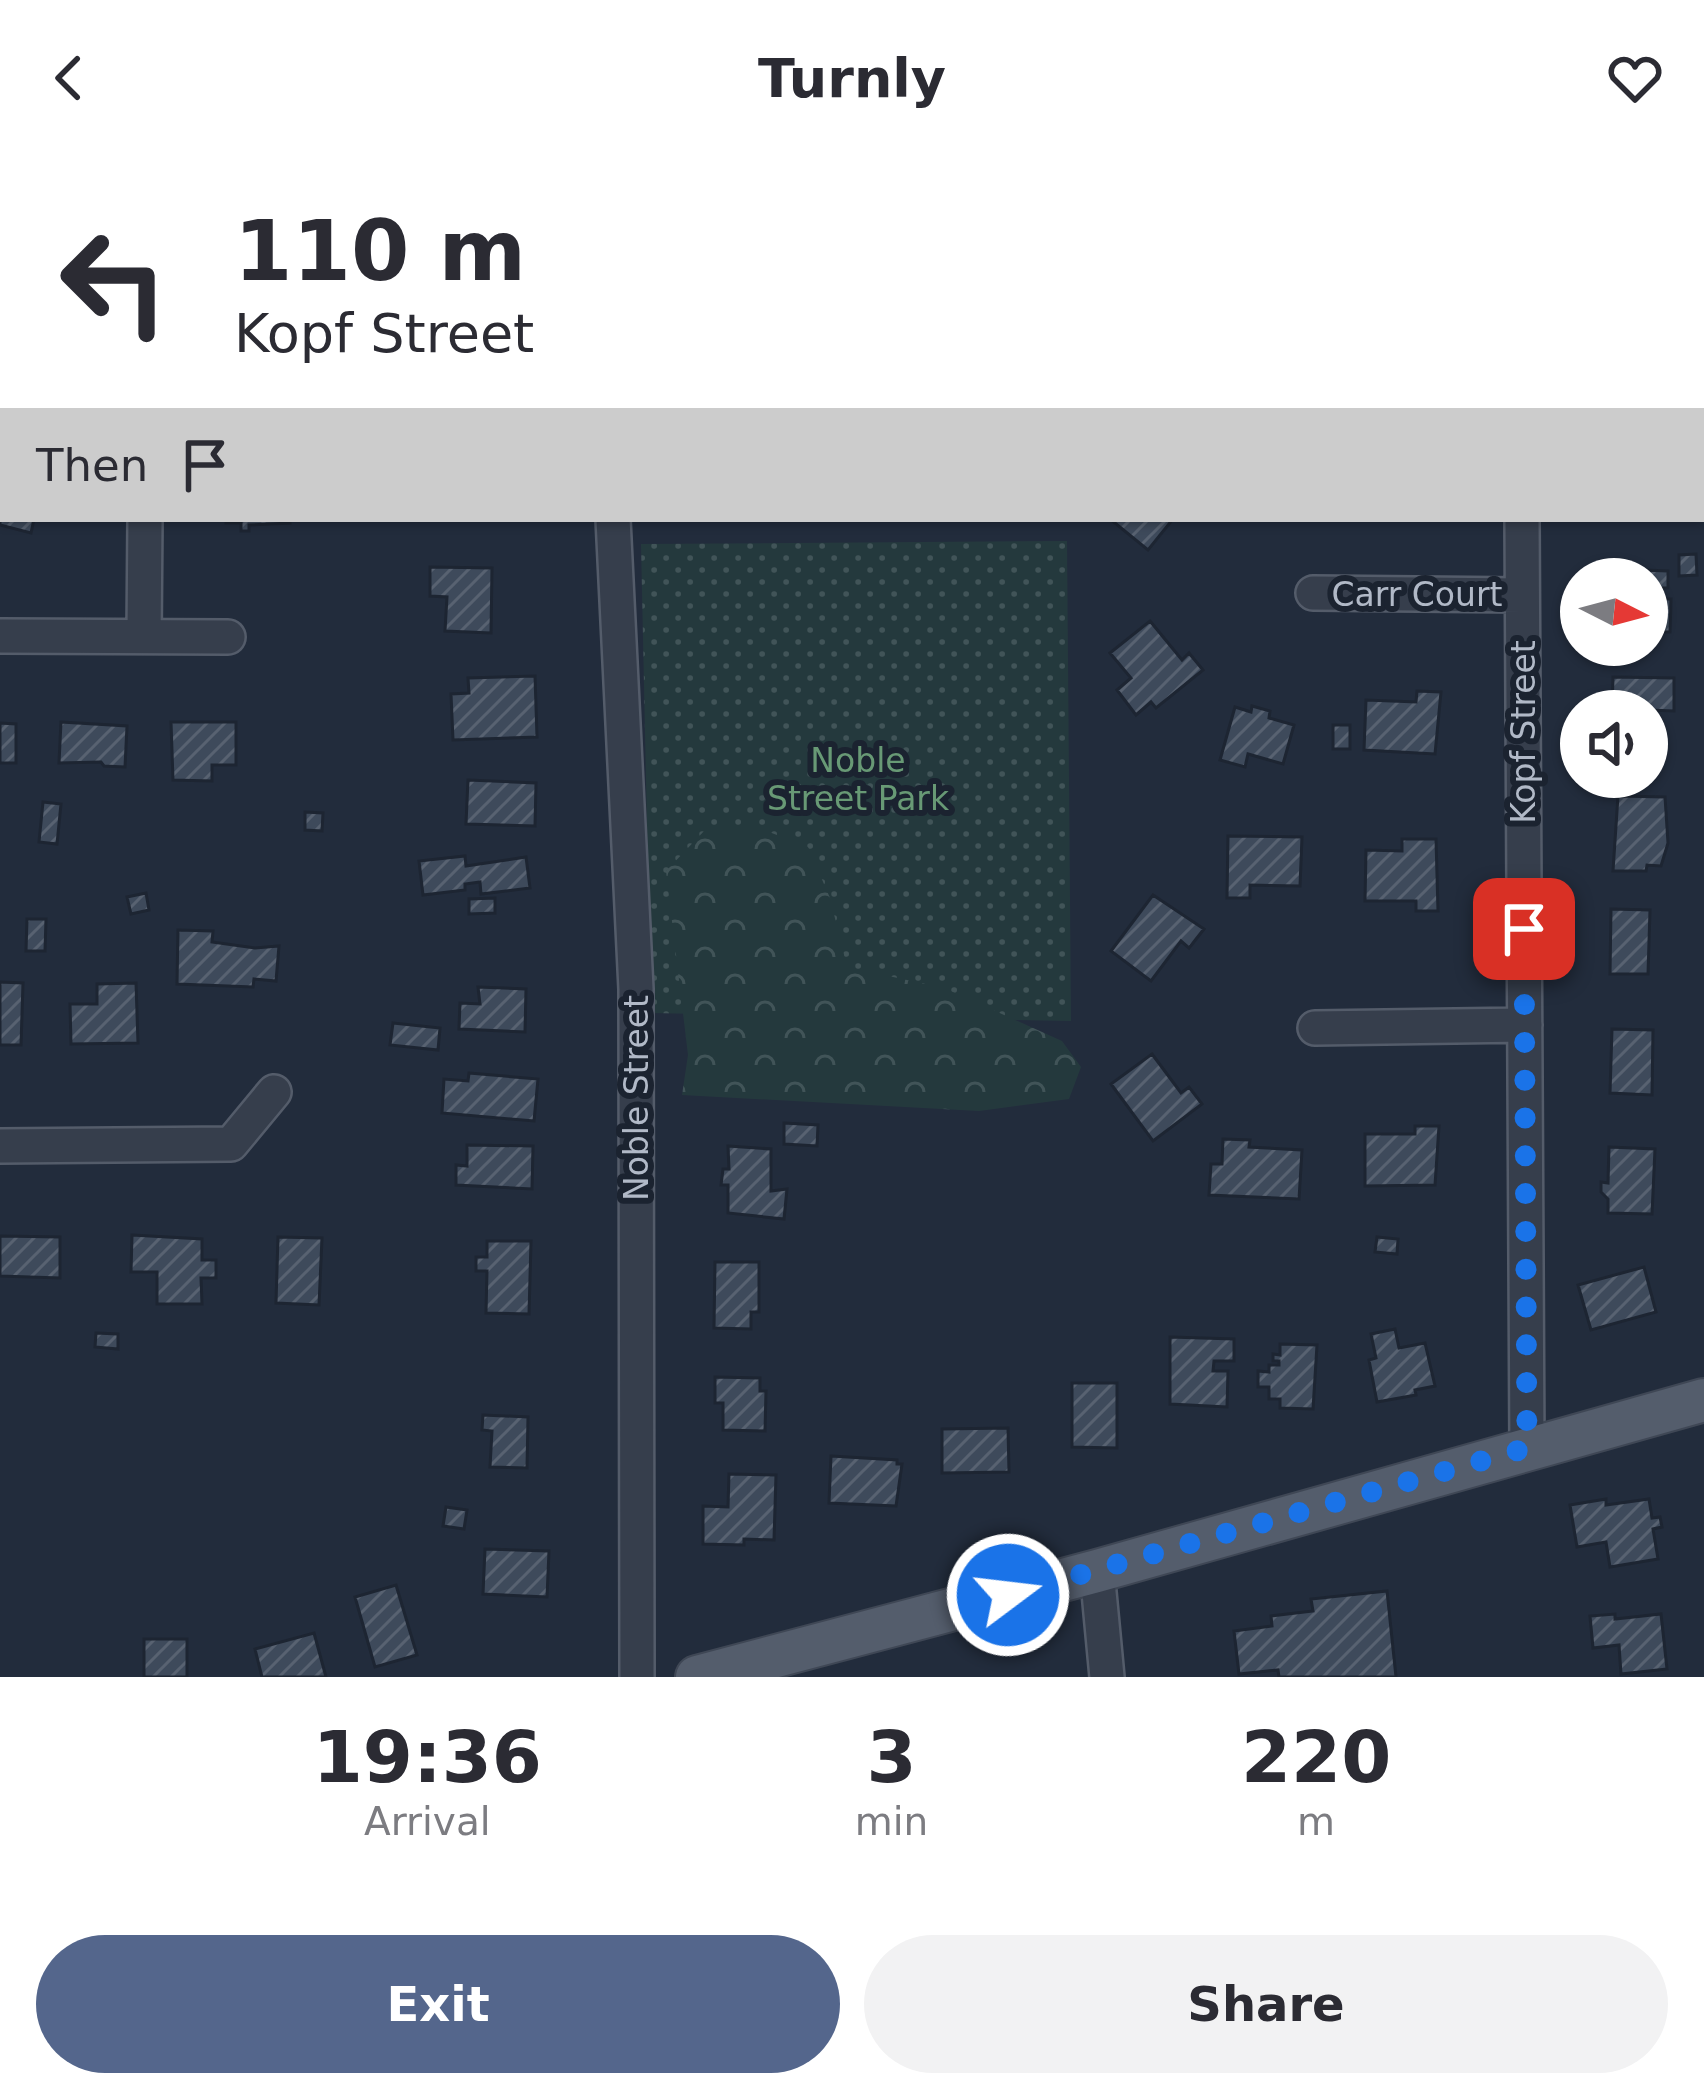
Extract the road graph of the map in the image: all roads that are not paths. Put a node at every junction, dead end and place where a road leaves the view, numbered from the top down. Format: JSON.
{"nodes":[{"id":1,"x":145,"y":522,"type":"edge"},
{"id":2,"x":613,"y":522,"type":"edge"},
{"id":3,"x":1522,"y":522,"type":"edge"},
{"id":4,"x":1313,"y":593,"type":"dead end"},
{"id":5,"x":1522,"y":595,"type":"junction"},
{"id":6,"x":144,"y":635,"type":"junction"},
{"id":7,"x":0,"y":636,"type":"edge"},
{"id":8,"x":228,"y":637,"type":"dead end"},
{"id":9,"x":1525,"y":1025,"type":"junction"},
{"id":10,"x":1315,"y":1028,"type":"dead end"},
{"id":11,"x":274,"y":1092,"type":"dead end"},
{"id":12,"x":0,"y":1146,"type":"edge"},
{"id":13,"x":1704,"y":1400,"type":"edge"},
{"id":14,"x":1527,"y":1448,"type":"junction"},
{"id":15,"x":1097,"y":1571,"type":"junction"},
{"id":16,"x":637,"y":1677,"type":"edge"},
{"id":17,"x":697,"y":1677,"type":"edge"},
{"id":18,"x":1107,"y":1677,"type":"edge"}],
"edges":[{"from":1,"to":6,"type":"street"},
{"from":2,"to":16,"type":"street","name":"Noble Street"},
{"from":3,"to":5,"type":"street","name":"Kopf Street"},
{"from":4,"to":5,"type":"street","name":"Carr Court"},
{"from":5,"to":9,"type":"street","name":"Kopf Street"},
{"from":6,"to":7,"type":"street"},
{"from":6,"to":8,"type":"street"},
{"from":9,"to":10,"type":"street"},
{"from":9,"to":14,"type":"street","name":"Kopf Street"},
{"from":11,"to":12,"type":"street"},
{"from":13,"to":14,"type":"main road"},
{"from":14,"to":15,"type":"main road"},
{"from":15,"to":17,"type":"main road"},
{"from":15,"to":18,"type":"street"}]}
